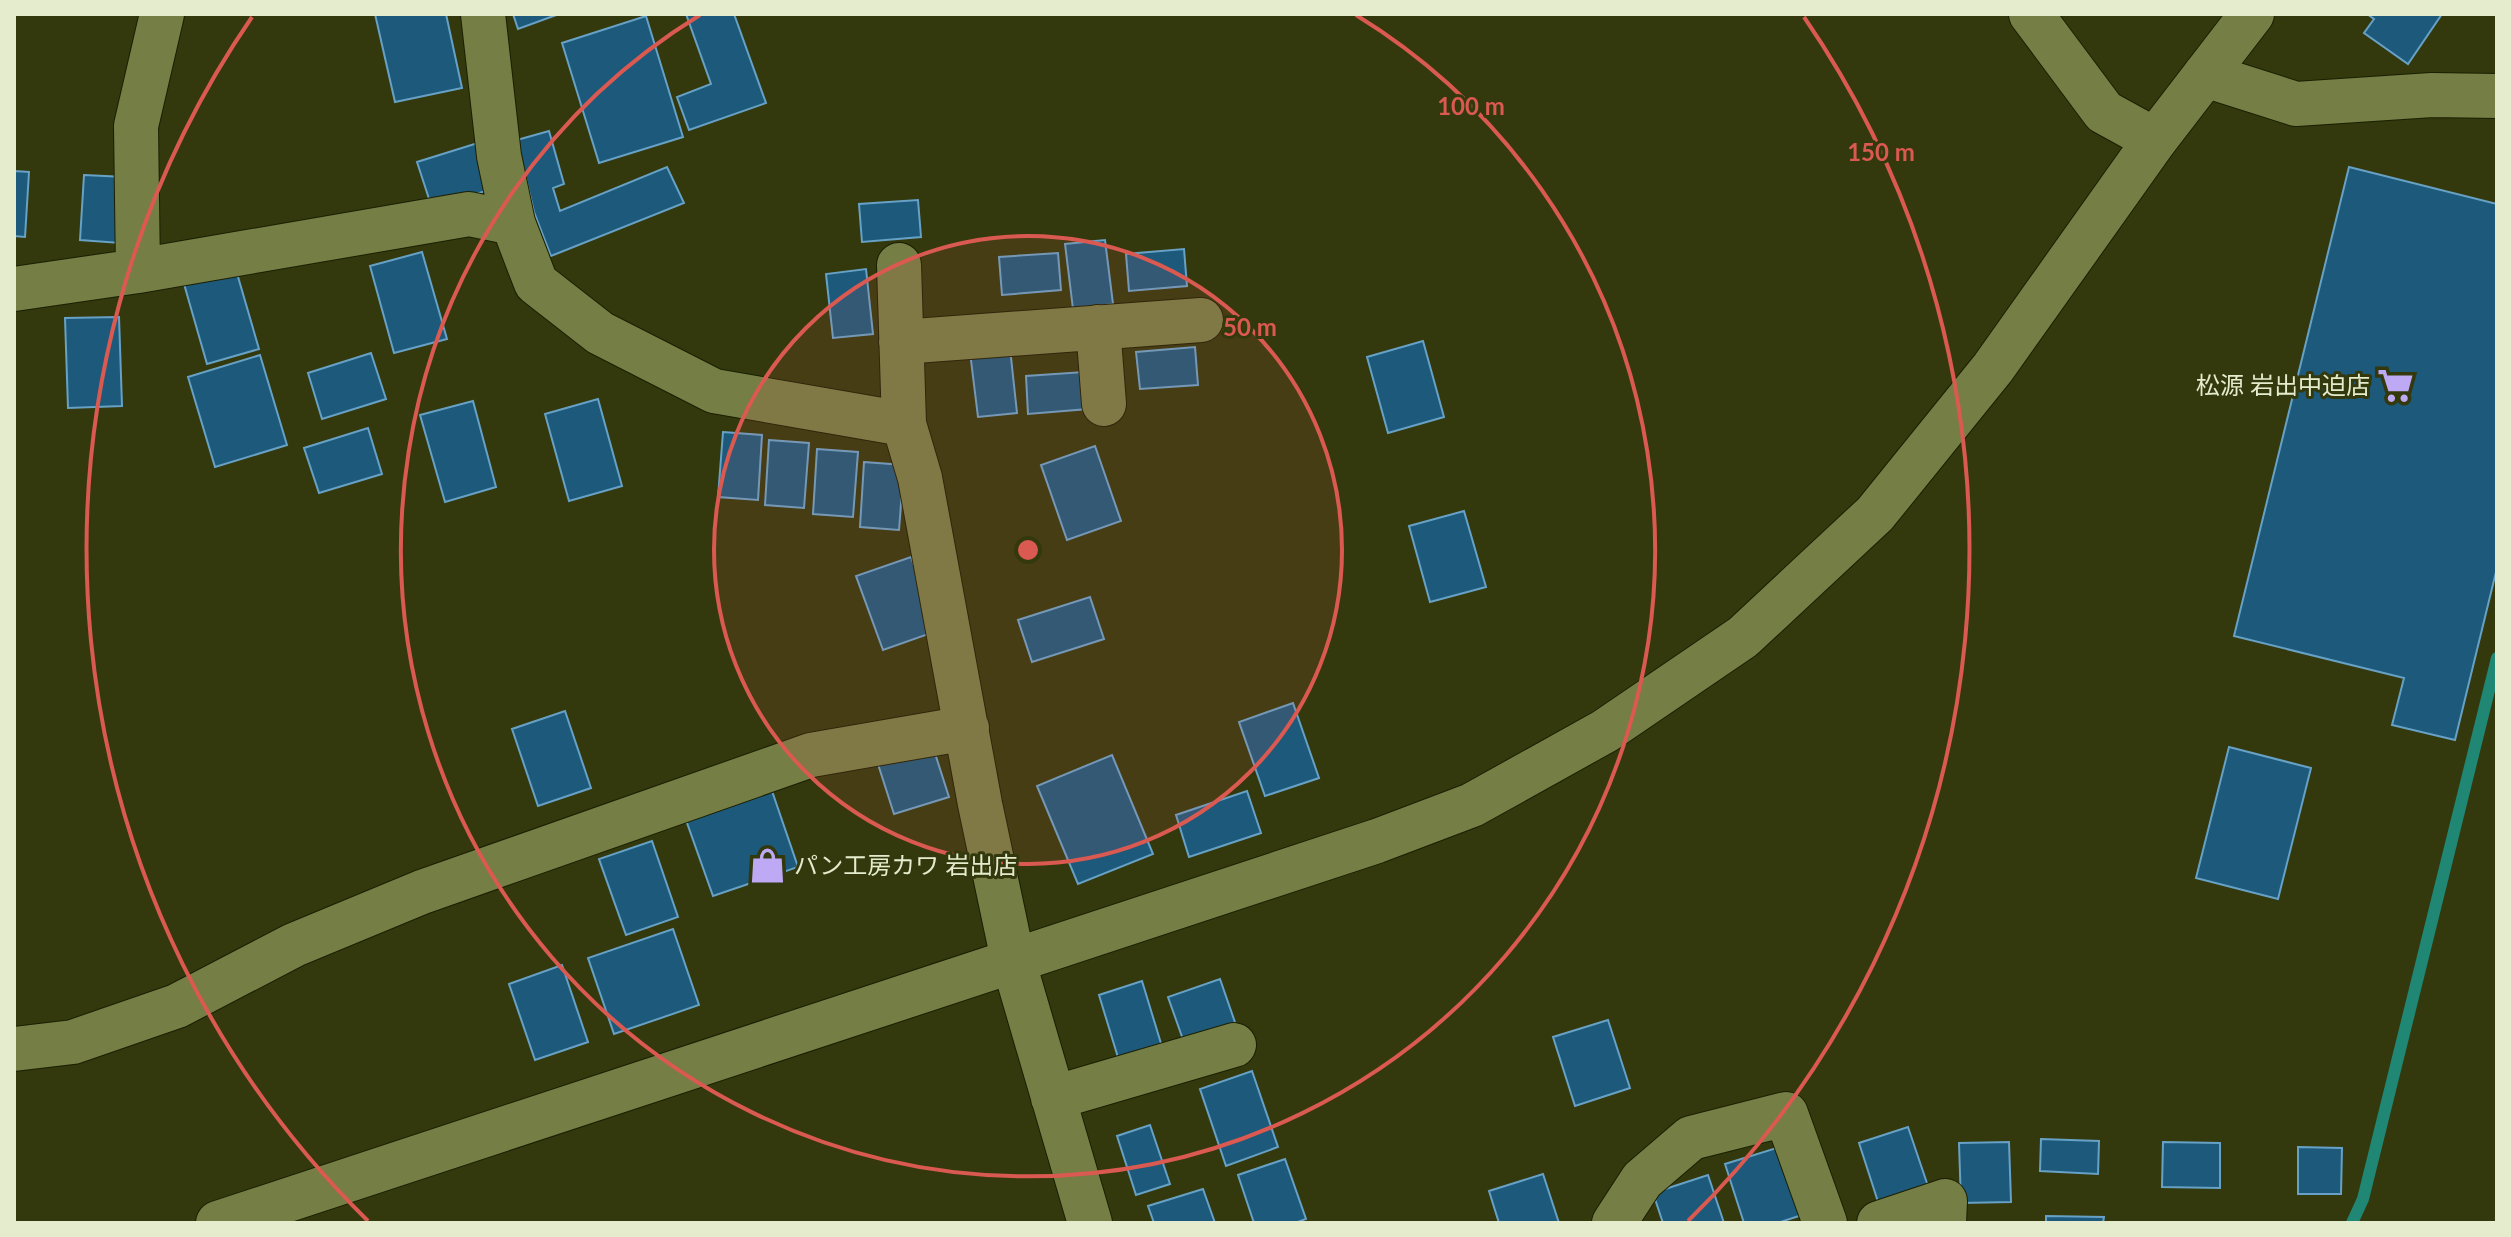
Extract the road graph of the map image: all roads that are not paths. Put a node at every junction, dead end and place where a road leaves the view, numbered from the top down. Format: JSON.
{"nodes":[{"id":1,"x":162,"y":14,"type":"edge"},
{"id":2,"x":483,"y":14,"type":"edge"},
{"id":3,"x":2031,"y":14,"type":"edge"},
{"id":4,"x":2252,"y":14,"type":"edge"},
{"id":5,"x":2205,"y":75,"type":"junction"},
{"id":6,"x":2497,"y":96,"type":"edge"},
{"id":7,"x":2155,"y":140,"type":"junction"},
{"id":8,"x":513,"y":223,"type":"junction"},
{"id":9,"x":899,"y":265,"type":"dead end"},
{"id":10,"x":138,"y":271,"type":"junction"},
{"id":11,"x":14,"y":289,"type":"edge"},
{"id":12,"x":1201,"y":320,"type":"dead end"},
{"id":13,"x":1098,"y":327,"type":"junction"},
{"id":14,"x":901,"y":342,"type":"junction"},
{"id":15,"x":1104,"y":404,"type":"dead end"},
{"id":16,"x":904,"y":424,"type":"junction"},
{"id":17,"x":967,"y":728,"type":"junction"},
{"id":18,"x":1013,"y":960,"type":"junction"},
{"id":19,"x":1234,"y":1045,"type":"dead end"},
{"id":20,"x":14,"y":1049,"type":"edge"},
{"id":21,"x":1053,"y":1098,"type":"junction"},
{"id":22,"x":218,"y":1223,"type":"edge"},
{"id":23,"x":1090,"y":1223,"type":"edge"},
{"id":24,"x":1614,"y":1223,"type":"edge"},
{"id":25,"x":1825,"y":1223,"type":"edge"},
{"id":26,"x":1879,"y":1223,"type":"edge"},
{"id":27,"x":1944,"y":1223,"type":"edge"}],
"edges":[{"from":1,"to":10,"type":"street"},
{"from":2,"to":8,"type":"street"},
{"from":3,"to":7,"type":"street"},
{"from":4,"to":5,"type":"street"},
{"from":5,"to":6,"type":"street"},
{"from":5,"to":7,"type":"street"},
{"from":7,"to":18,"type":"street"},
{"from":8,"to":10,"type":"street"},
{"from":8,"to":16,"type":"street"},
{"from":9,"to":14,"type":"street"},
{"from":10,"to":11,"type":"street"},
{"from":12,"to":13,"type":"street"},
{"from":13,"to":14,"type":"street"},
{"from":13,"to":15,"type":"street"},
{"from":14,"to":16,"type":"street"},
{"from":16,"to":17,"type":"street"},
{"from":17,"to":18,"type":"street"},
{"from":17,"to":20,"type":"street"},
{"from":18,"to":21,"type":"street"},
{"from":18,"to":22,"type":"street"},
{"from":19,"to":21,"type":"street"},
{"from":21,"to":23,"type":"street"},
{"from":24,"to":25,"type":"street"},
{"from":26,"to":27,"type":"street"}]}
